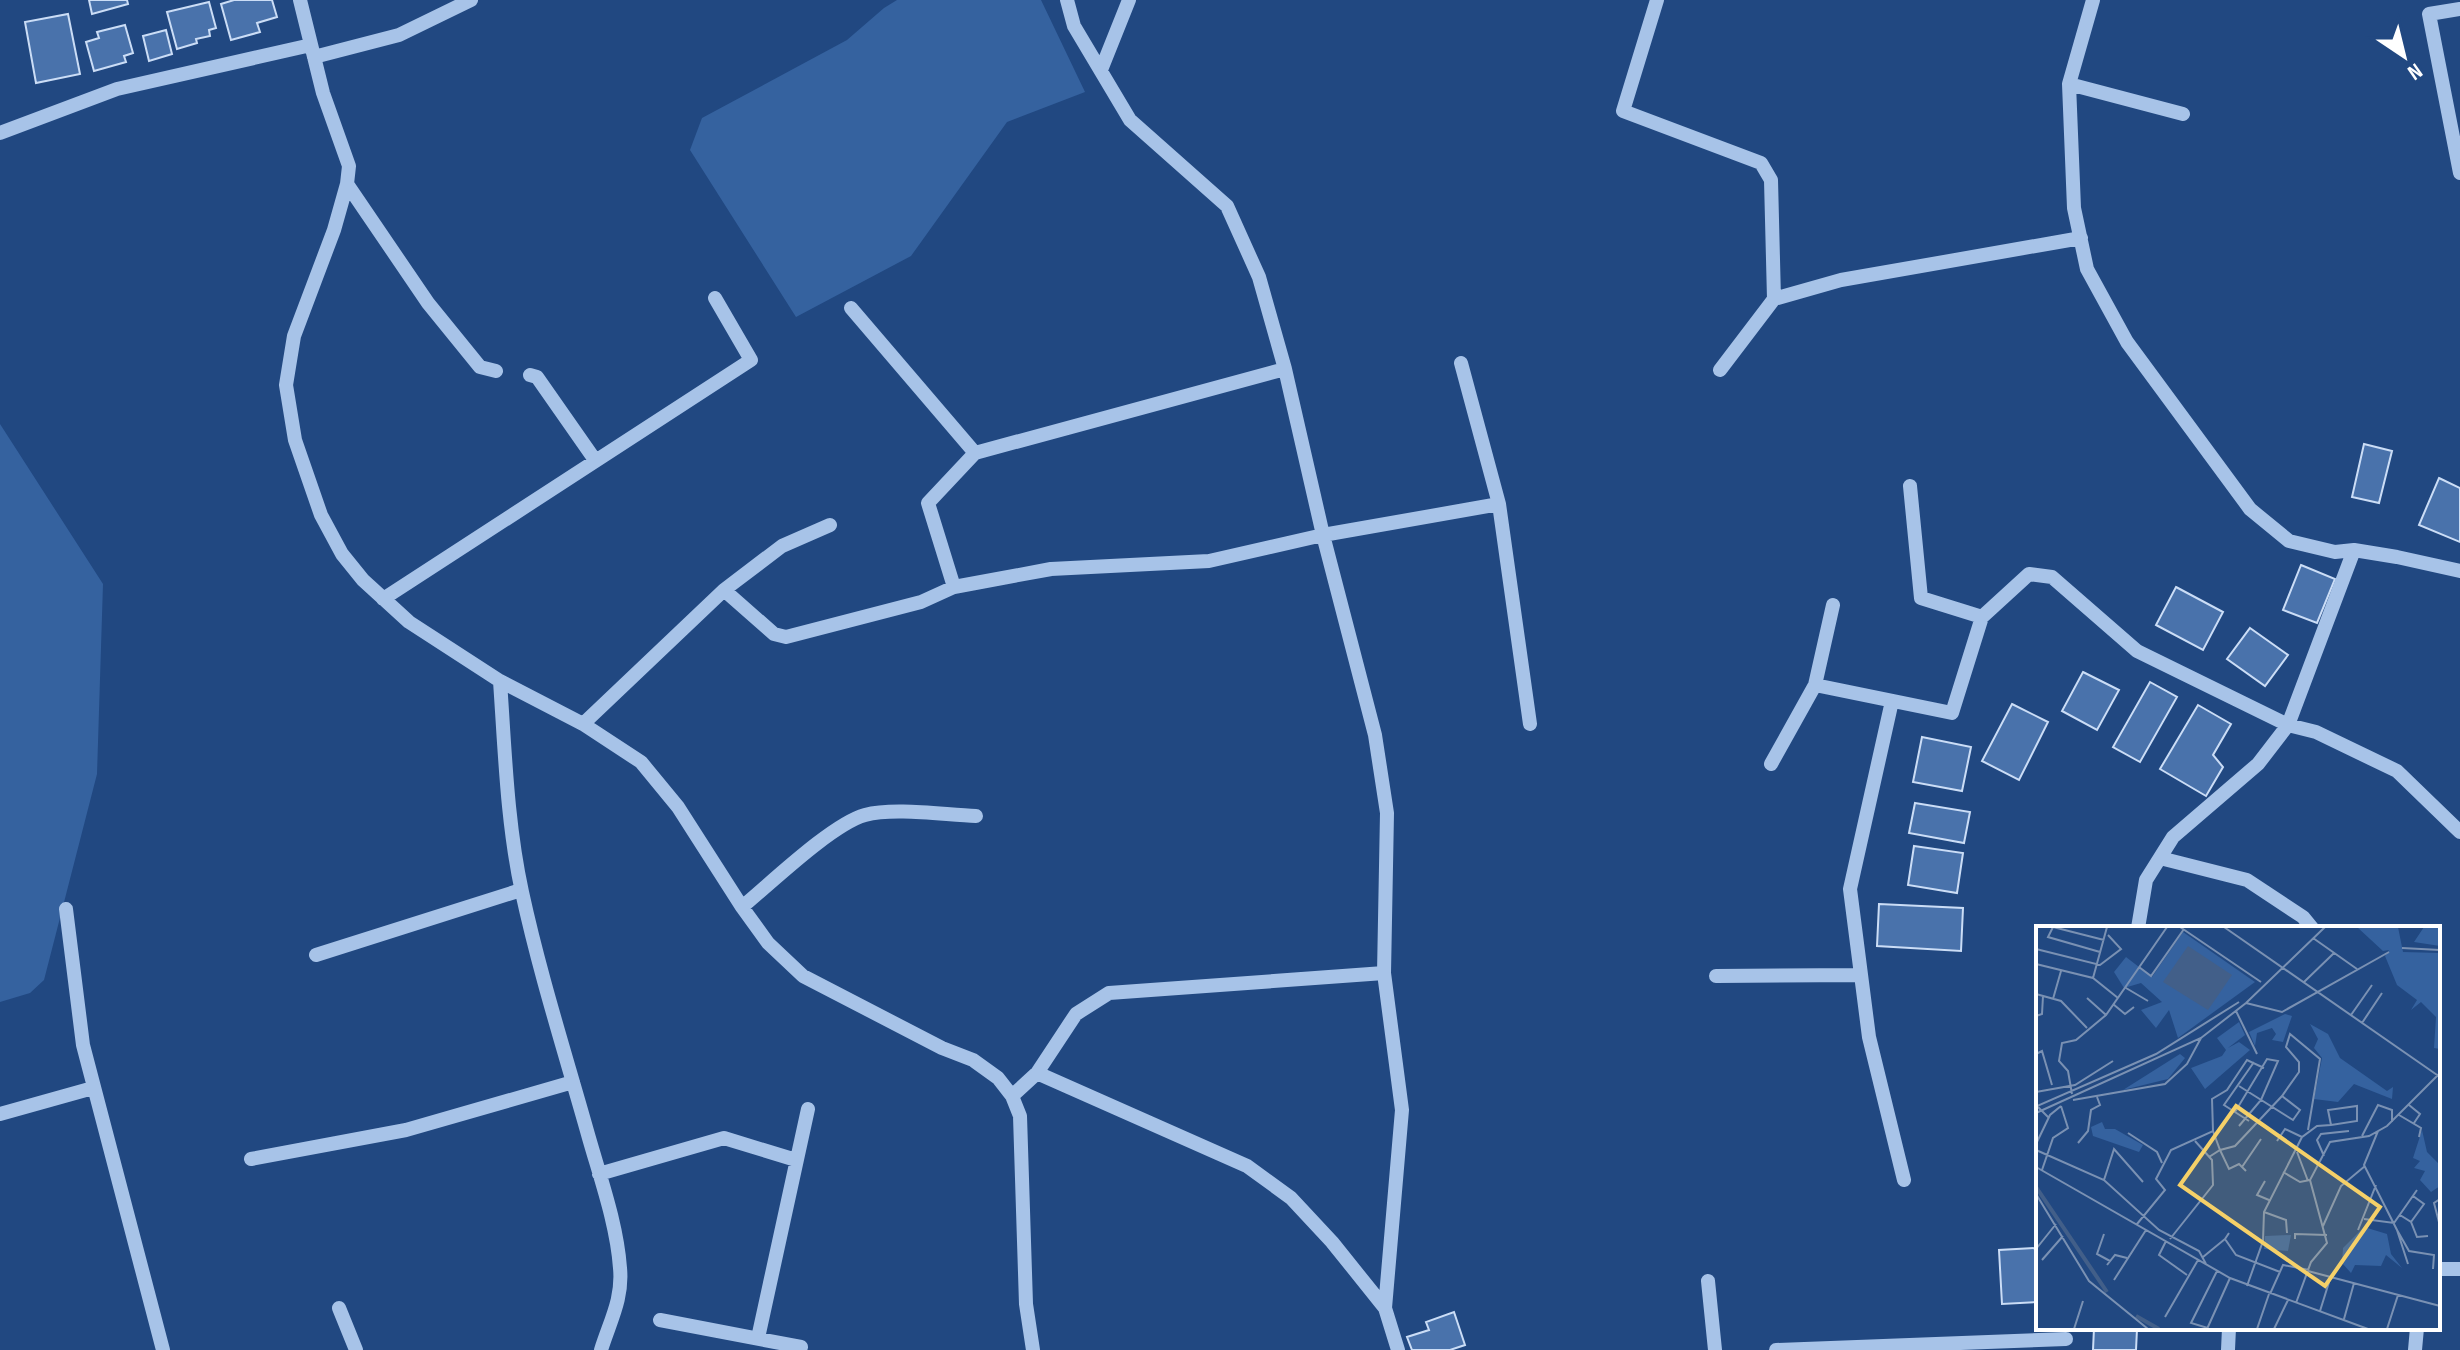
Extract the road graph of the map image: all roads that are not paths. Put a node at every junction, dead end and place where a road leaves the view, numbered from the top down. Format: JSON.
{"nodes":[{"id":1,"x":300,"y":0,"type":"edge"},
{"id":2,"x":471,"y":0,"type":"edge"},
{"id":3,"x":1067,"y":0,"type":"edge"},
{"id":4,"x":1129,"y":0,"type":"edge"},
{"id":5,"x":1657,"y":0,"type":"edge"},
{"id":6,"x":2093,"y":0,"type":"edge"},
{"id":7,"x":2460,"y":9,"type":"edge"},
{"id":8,"x":312,"y":51,"type":"junction"},
{"id":9,"x":1101,"y":70,"type":"junction"},
{"id":10,"x":2069,"y":84,"type":"junction"},
{"id":11,"x":2183,"y":114,"type":"dead end"},
{"id":12,"x":0,"y":132,"type":"edge"},
{"id":13,"x":2460,"y":173,"type":"edge"},
{"id":14,"x":347,"y":184,"type":"junction"},
{"id":15,"x":2081,"y":238,"type":"junction"},
{"id":16,"x":715,"y":298,"type":"dead end"},
{"id":17,"x":1774,"y":299,"type":"junction"},
{"id":18,"x":851,"y":308,"type":"dead end"},
{"id":19,"x":1461,"y":363,"type":"dead end"},
{"id":20,"x":1285,"y":369,"type":"junction"},
{"id":21,"x":1720,"y":370,"type":"dead end"},
{"id":22,"x":496,"y":371,"type":"dead end"},
{"id":23,"x":530,"y":375,"type":"dead end"},
{"id":24,"x":975,"y":453,"type":"junction"},
{"id":25,"x":595,"y":460,"type":"junction"},
{"id":26,"x":1910,"y":486,"type":"dead end"},
{"id":27,"x":1499,"y":504,"type":"junction"},
{"id":28,"x":830,"y":525,"type":"dead end"},
{"id":29,"x":1323,"y":535,"type":"junction"},
{"id":30,"x":2354,"y":550,"type":"junction"},
{"id":31,"x":2460,"y":571,"type":"edge"},
{"id":32,"x":954,"y":587,"type":"junction"},
{"id":33,"x":724,"y":590,"type":"junction"},
{"id":34,"x":383,"y":599,"type":"junction"},
{"id":35,"x":1833,"y":605,"type":"dead end"},
{"id":36,"x":1982,"y":617,"type":"junction"},
{"id":37,"x":500,"y":681,"type":"junction"},
{"id":38,"x":1815,"y":685,"type":"junction"},
{"id":39,"x":1892,"y":701,"type":"junction"},
{"id":40,"x":583,"y":724,"type":"junction"},
{"id":41,"x":1530,"y":724,"type":"dead end"},
{"id":42,"x":2288,"y":725,"type":"junction"},
{"id":43,"x":1771,"y":764,"type":"dead end"},
{"id":44,"x":976,"y":816,"type":"dead end"},
{"id":45,"x":2460,"y":832,"type":"edge"},
{"id":46,"x":2160,"y":858,"type":"junction"},
{"id":47,"x":521,"y":890,"type":"junction"},
{"id":48,"x":742,"y":907,"type":"junction"},
{"id":49,"x":66,"y":909,"type":"dead end"},
{"id":50,"x":2138,"y":926,"type":"edge"},
{"id":51,"x":2310,"y":926,"type":"edge"},
{"id":52,"x":316,"y":955,"type":"dead end"},
{"id":53,"x":1384,"y":973,"type":"junction"},
{"id":54,"x":1861,"y":975,"type":"junction"},
{"id":55,"x":1716,"y":976,"type":"dead end"},
{"id":56,"x":1037,"y":1073,"type":"junction"},
{"id":57,"x":573,"y":1082,"type":"junction"},
{"id":58,"x":93,"y":1088,"type":"junction"},
{"id":59,"x":1012,"y":1096,"type":"junction"},
{"id":60,"x":808,"y":1109,"type":"dead end"},
{"id":61,"x":0,"y":1114,"type":"edge"},
{"id":62,"x":251,"y":1159,"type":"dead end"},
{"id":63,"x":796,"y":1160,"type":"junction"},
{"id":64,"x":599,"y":1174,"type":"junction"},
{"id":65,"x":1904,"y":1180,"type":"dead end"},
{"id":66,"x":1708,"y":1281,"type":"dead end"},
{"id":67,"x":339,"y":1308,"type":"dead end"},
{"id":68,"x":1385,"y":1308,"type":"junction"},
{"id":69,"x":660,"y":1320,"type":"dead end"},
{"id":70,"x":2229,"y":1330,"type":"edge"},
{"id":71,"x":2417,"y":1330,"type":"edge"},
{"id":72,"x":758,"y":1338,"type":"junction"},
{"id":73,"x":2066,"y":1339,"type":"edge"},
{"id":74,"x":801,"y":1347,"type":"dead end"},
{"id":75,"x":163,"y":1350,"type":"edge"},
{"id":76,"x":356,"y":1350,"type":"edge"},
{"id":77,"x":601,"y":1350,"type":"edge"},
{"id":78,"x":1033,"y":1350,"type":"edge"},
{"id":79,"x":1398,"y":1350,"type":"edge"},
{"id":80,"x":1715,"y":1350,"type":"edge"},
{"id":81,"x":1776,"y":1350,"type":"edge"},
{"id":82,"x":2228,"y":1350,"type":"edge"},
{"id":83,"x":2415,"y":1350,"type":"edge"}],
"edges":[{"from":1,"to":8,"type":"street"},
{"from":2,"to":8,"type":"street"},
{"from":3,"to":9,"type":"street"},
{"from":4,"to":9,"type":"street"},
{"from":5,"to":17,"type":"street"},
{"from":6,"to":10,"type":"street"},
{"from":7,"to":13,"type":"street"},
{"from":8,"to":12,"type":"street"},
{"from":8,"to":14,"type":"street"},
{"from":9,"to":20,"type":"street"},
{"from":10,"to":11,"type":"street"},
{"from":10,"to":15,"type":"street"},
{"from":14,"to":22,"type":"street"},
{"from":14,"to":34,"type":"street"},
{"from":15,"to":17,"type":"street"},
{"from":15,"to":30,"type":"street"},
{"from":16,"to":25,"type":"street"},
{"from":17,"to":21,"type":"street"},
{"from":18,"to":24,"type":"street"},
{"from":19,"to":27,"type":"street"},
{"from":20,"to":24,"type":"street"},
{"from":20,"to":29,"type":"street"},
{"from":23,"to":25,"type":"street"},
{"from":24,"to":32,"type":"street"},
{"from":25,"to":34,"type":"street"},
{"from":26,"to":36,"type":"street"},
{"from":27,"to":29,"type":"street"},
{"from":27,"to":41,"type":"street"},
{"from":28,"to":33,"type":"street"},
{"from":29,"to":32,"type":"street"},
{"from":29,"to":53,"type":"street"},
{"from":30,"to":31,"type":"street"},
{"from":30,"to":42,"type":"street"},
{"from":32,"to":33,"type":"street"},
{"from":33,"to":40,"type":"street"},
{"from":34,"to":37,"type":"street"},
{"from":35,"to":38,"type":"street"},
{"from":36,"to":39,"type":"street"},
{"from":36,"to":42,"type":"street"},
{"from":37,"to":40,"type":"street"},
{"from":37,"to":47,"type":"street"},
{"from":38,"to":39,"type":"street"},
{"from":38,"to":43,"type":"street"},
{"from":39,"to":54,"type":"street"},
{"from":40,"to":48,"type":"street"},
{"from":42,"to":45,"type":"street"},
{"from":42,"to":46,"type":"street"},
{"from":44,"to":48,"type":"street"},
{"from":46,"to":50,"type":"street"},
{"from":46,"to":51,"type":"street"},
{"from":47,"to":52,"type":"street"},
{"from":47,"to":57,"type":"street"},
{"from":48,"to":59,"type":"street"},
{"from":49,"to":58,"type":"street"},
{"from":53,"to":56,"type":"street"},
{"from":53,"to":68,"type":"street"},
{"from":54,"to":55,"type":"street"},
{"from":54,"to":65,"type":"street"},
{"from":56,"to":59,"type":"street"},
{"from":56,"to":68,"type":"street"},
{"from":57,"to":62,"type":"street"},
{"from":57,"to":64,"type":"street"},
{"from":58,"to":61,"type":"street"},
{"from":58,"to":75,"type":"street"},
{"from":59,"to":78,"type":"street"},
{"from":60,"to":63,"type":"street"},
{"from":63,"to":64,"type":"street"},
{"from":63,"to":72,"type":"street"},
{"from":64,"to":77,"type":"street"},
{"from":66,"to":80,"type":"street"},
{"from":67,"to":76,"type":"street"},
{"from":68,"to":79,"type":"street"},
{"from":69,"to":72,"type":"street"},
{"from":70,"to":82,"type":"street"},
{"from":71,"to":83,"type":"street"},
{"from":72,"to":74,"type":"street"},
{"from":73,"to":81,"type":"street"}]}
